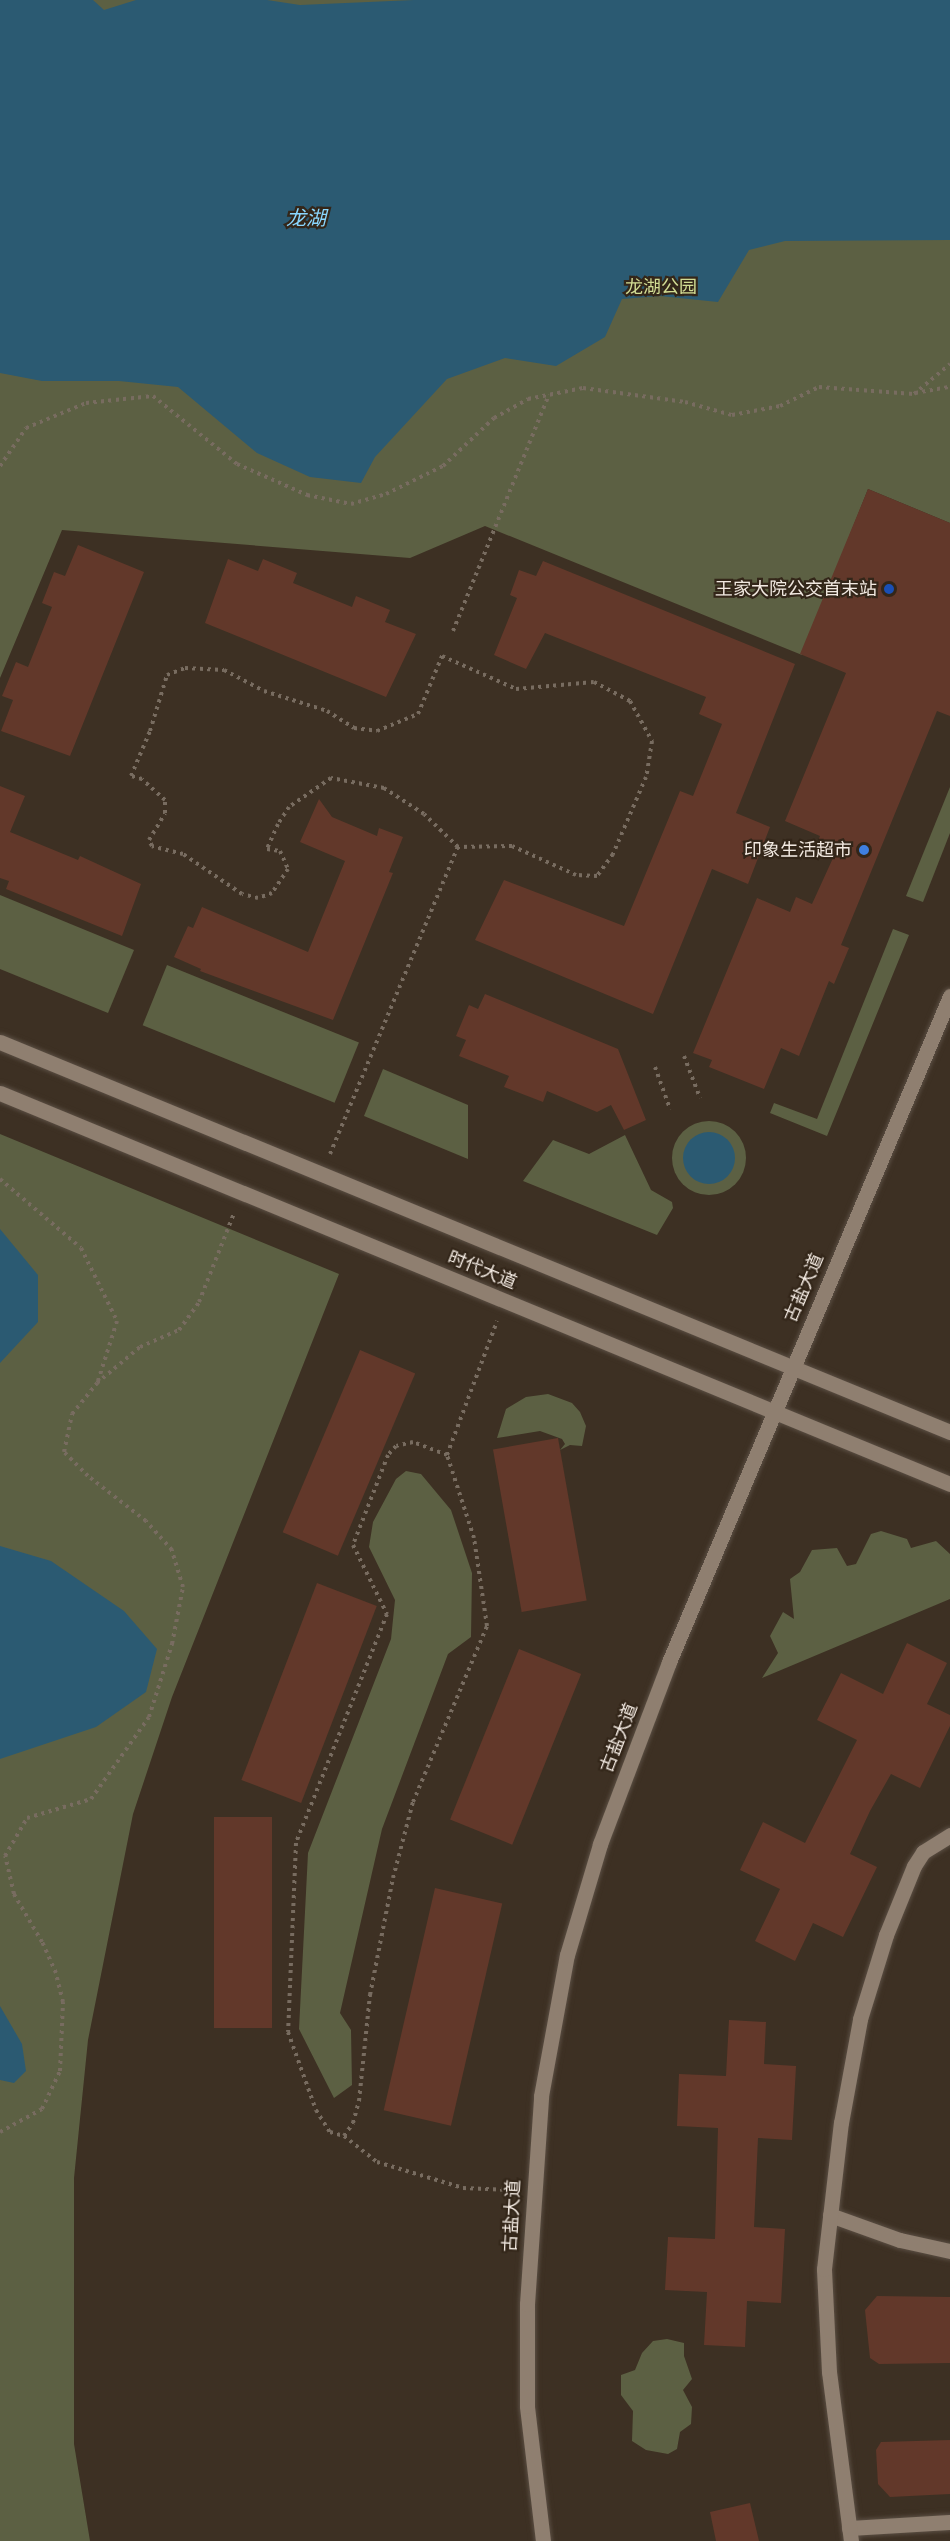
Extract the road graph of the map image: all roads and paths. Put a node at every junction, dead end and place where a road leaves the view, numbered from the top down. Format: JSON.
{"nodes":[{"id":1,"x":950,"y":364,"type":"edge"},
{"id":2,"x":950,"y":387,"type":"edge"},
{"id":3,"x":550,"y":394,"type":"junction"},
{"id":4,"x":914,"y":394,"type":"junction"},
{"id":5,"x":0,"y":466,"type":"edge"},
{"id":6,"x":453,"y":631,"type":"dead end"},
{"id":7,"x":458,"y":847,"type":"junction"},
{"id":8,"x":950,"y":996,"type":"edge"},
{"id":9,"x":0,"y":1042,"type":"edge"},
{"id":10,"x":684,"y":1056,"type":"dead end"},
{"id":11,"x":655,"y":1067,"type":"dead end"},
{"id":12,"x":0,"y":1093,"type":"edge"},
{"id":13,"x":700,"y":1098,"type":"dead end"},
{"id":14,"x":670,"y":1109,"type":"dead end"},
{"id":15,"x":321,"y":1174,"type":"junction"},
{"id":16,"x":0,"y":1179,"type":"edge"},
{"id":17,"x":242,"y":1193,"type":"junction"},
{"id":18,"x":505,"y":1301,"type":"junction"},
{"id":19,"x":791,"y":1367,"type":"junction"},
{"id":20,"x":97,"y":1383,"type":"junction"},
{"id":21,"x":773,"y":1411,"type":"junction"},
{"id":22,"x":950,"y":1432,"type":"edge"},
{"id":23,"x":447,"y":1455,"type":"junction"},
{"id":24,"x":950,"y":1484,"type":"edge"},
{"id":25,"x":950,"y":1835,"type":"edge"},
{"id":26,"x":0,"y":2132,"type":"edge"},
{"id":27,"x":344,"y":2136,"type":"junction"},
{"id":28,"x":532,"y":2191,"type":"junction"},
{"id":29,"x":830,"y":2216,"type":"junction"},
{"id":30,"x":950,"y":2251,"type":"edge"},
{"id":31,"x":950,"y":2522,"type":"edge"},
{"id":32,"x":850,"y":2534,"type":"edge"},
{"id":33,"x":543,"y":2541,"type":"edge"}],
"edges":[{"from":1,"to":4,"type":"path"},
{"from":2,"to":4,"type":"path"},
{"from":3,"to":4,"type":"path"},
{"from":3,"to":5,"type":"path"},
{"from":3,"to":6,"type":"path"},
{"from":7,"to":7,"type":"path"},
{"from":7,"to":15,"type":"path"},
{"from":8,"to":19,"type":"main road","name":"古盐大道"},
{"from":9,"to":15,"type":"main road","name":"时代大道"},
{"from":10,"to":13,"type":"path"},
{"from":11,"to":14,"type":"path"},
{"from":12,"to":17,"type":"main road","name":"时代大道"},
{"from":15,"to":19,"type":"main road","name":"时代大道"},
{"from":16,"to":20,"type":"path"},
{"from":17,"to":18,"type":"main road","name":"时代大道"},
{"from":17,"to":20,"type":"path"},
{"from":18,"to":21,"type":"main road","name":"时代大道"},
{"from":18,"to":23,"type":"path"},
{"from":19,"to":21,"type":"main road","name":"古盐大道"},
{"from":19,"to":22,"type":"main road","name":"时代大道"},
{"from":20,"to":26,"type":"path"},
{"from":21,"to":24,"type":"main road","name":"时代大道"},
{"from":21,"to":28,"type":"main road","name":"古盐大道"},
{"from":23,"to":27,"type":"path"},
{"from":23,"to":27,"type":"path"},
{"from":25,"to":29,"type":"main road"},
{"from":27,"to":28,"type":"path"},
{"from":28,"to":33,"type":"main road","name":"古盐大道"},
{"from":29,"to":30,"type":"main road"},
{"from":29,"to":32,"type":"main road"},
{"from":31,"to":32,"type":"main road"}]}
